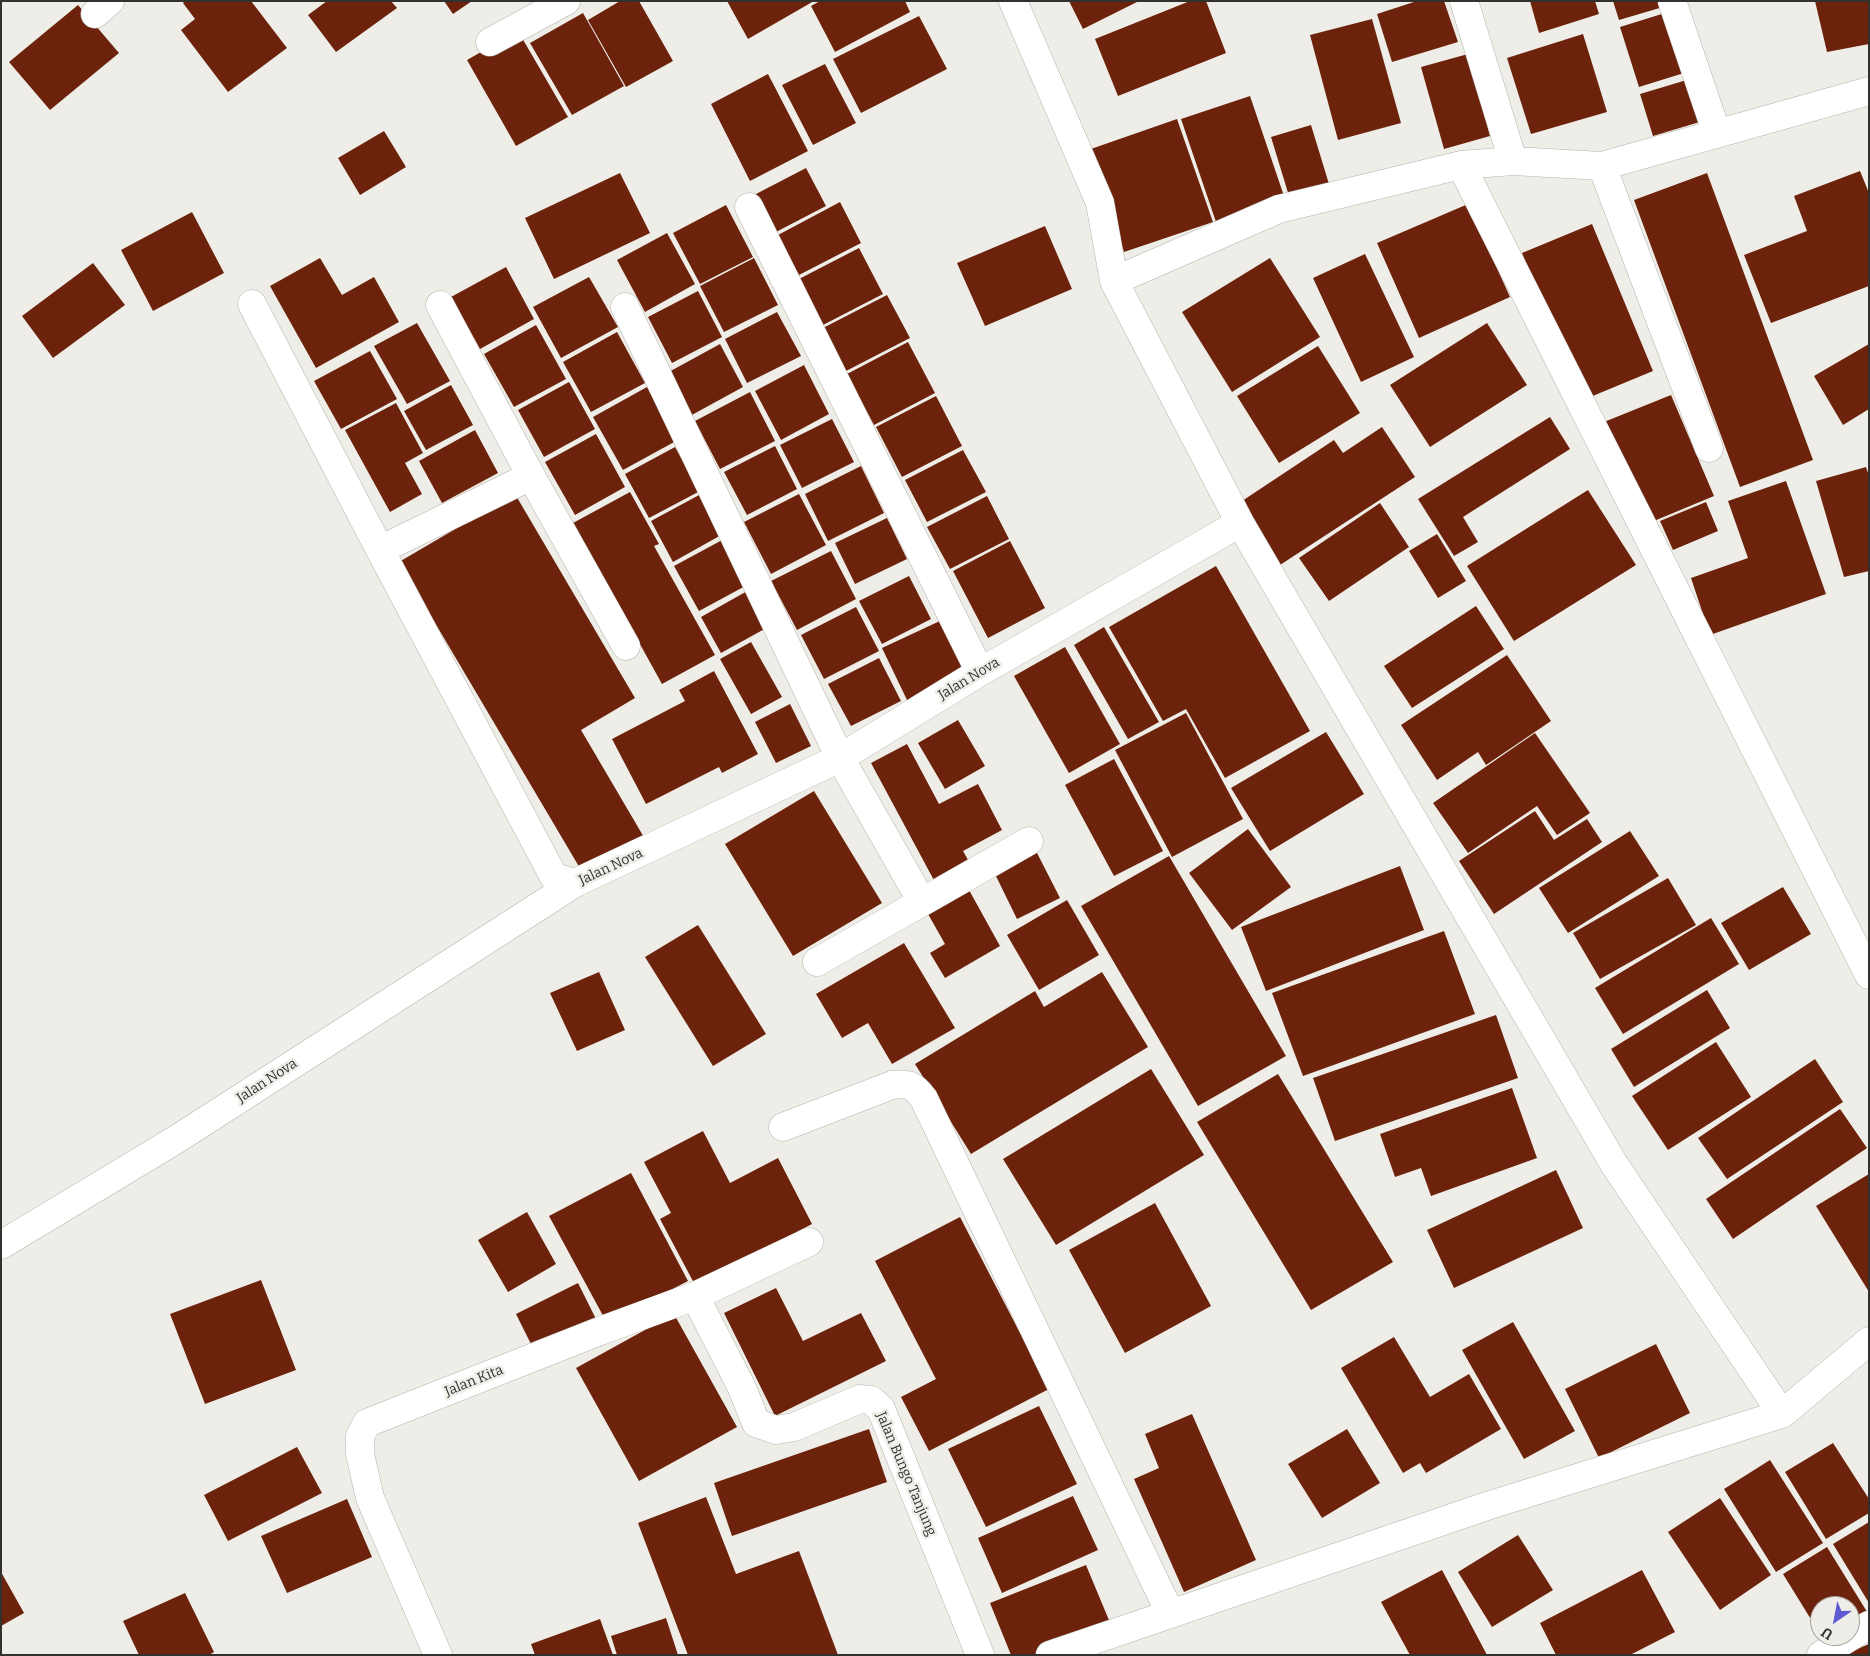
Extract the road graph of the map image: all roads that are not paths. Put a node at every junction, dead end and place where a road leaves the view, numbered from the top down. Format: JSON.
{"nodes":[{"id":1,"x":566,"y":1,"type":"edge"},
{"id":2,"x":1014,"y":1,"type":"edge"},
{"id":3,"x":1464,"y":1,"type":"edge"},
{"id":4,"x":1672,"y":1,"type":"edge"},
{"id":5,"x":490,"y":42,"type":"dead end"},
{"id":6,"x":1869,"y":91,"type":"edge"},
{"id":7,"x":1717,"y":134,"type":"junction"},
{"id":8,"x":1513,"y":161,"type":"junction"},
{"id":9,"x":1462,"y":165,"type":"junction"},
{"id":10,"x":1602,"y":166,"type":"junction"},
{"id":11,"x":750,"y":207,"type":"dead end"},
{"id":12,"x":1114,"y":281,"type":"junction"},
{"id":13,"x":252,"y":304,"type":"dead end"},
{"id":14,"x":440,"y":305,"type":"dead end"},
{"id":15,"x":626,"y":307,"type":"dead end"},
{"id":16,"x":1709,"y":448,"type":"dead end"},
{"id":17,"x":532,"y":476,"type":"junction"},
{"id":18,"x":1240,"y":523,"type":"junction"},
{"id":19,"x":380,"y":550,"type":"junction"},
{"id":20,"x":626,"y":646,"type":"dead end"},
{"id":21,"x":980,"y":672,"type":"junction"},
{"id":22,"x":840,"y":758,"type":"junction"},
{"id":23,"x":1029,"y":841,"type":"dead end"},
{"id":24,"x":575,"y":883,"type":"junction"},
{"id":25,"x":922,"y":902,"type":"junction"},
{"id":26,"x":817,"y":962,"type":"dead end"},
{"id":27,"x":1869,"y":975,"type":"edge"},
{"id":28,"x":783,"y":1127,"type":"dead end"},
{"id":29,"x":810,"y":1242,"type":"dead end"},
{"id":30,"x":1,"y":1246,"type":"edge"},
{"id":31,"x":695,"y":1296,"type":"junction"},
{"id":32,"x":1869,"y":1341,"type":"edge"},
{"id":33,"x":1782,"y":1414,"type":"junction"},
{"id":34,"x":1170,"y":1613,"type":"junction"},
{"id":35,"x":1869,"y":1625,"type":"edge"},
{"id":36,"x":438,"y":1655,"type":"edge"},
{"id":37,"x":980,"y":1655,"type":"edge"},
{"id":38,"x":1050,"y":1655,"type":"edge"},
{"id":39,"x":1821,"y":1655,"type":"edge"}],
"edges":[{"from":1,"to":5,"type":"street"},
{"from":2,"to":12,"type":"street"},
{"from":3,"to":8,"type":"street"},
{"from":4,"to":7,"type":"street"},
{"from":6,"to":7,"type":"street"},
{"from":7,"to":10,"type":"street"},
{"from":8,"to":9,"type":"street"},
{"from":8,"to":10,"type":"street"},
{"from":9,"to":12,"type":"street"},
{"from":9,"to":27,"type":"street"},
{"from":10,"to":16,"type":"street"},
{"from":11,"to":21,"type":"street"},
{"from":12,"to":18,"type":"street"},
{"from":13,"to":19,"type":"street"},
{"from":14,"to":17,"type":"street"},
{"from":15,"to":22,"type":"street"},
{"from":17,"to":19,"type":"street"},
{"from":17,"to":20,"type":"street"},
{"from":18,"to":21,"type":"street","name":"Jalan Nova"},
{"from":18,"to":33,"type":"street"},
{"from":19,"to":24,"type":"street"},
{"from":21,"to":22,"type":"street","name":"Jalan Nova"},
{"from":22,"to":24,"type":"street","name":"Jalan Nova"},
{"from":22,"to":25,"type":"street"},
{"from":23,"to":25,"type":"street"},
{"from":24,"to":30,"type":"street","name":"Jalan Nova"},
{"from":25,"to":26,"type":"street"},
{"from":28,"to":34,"type":"street"},
{"from":29,"to":31,"type":"street","name":"Jalan Kita"},
{"from":31,"to":36,"type":"street","name":"Jalan Kita"},
{"from":31,"to":37,"type":"street","name":"Jalan Bungo Tanjung"},
{"from":32,"to":33,"type":"street"},
{"from":33,"to":34,"type":"street"},
{"from":34,"to":38,"type":"street"},
{"from":35,"to":39,"type":"street"}]}
